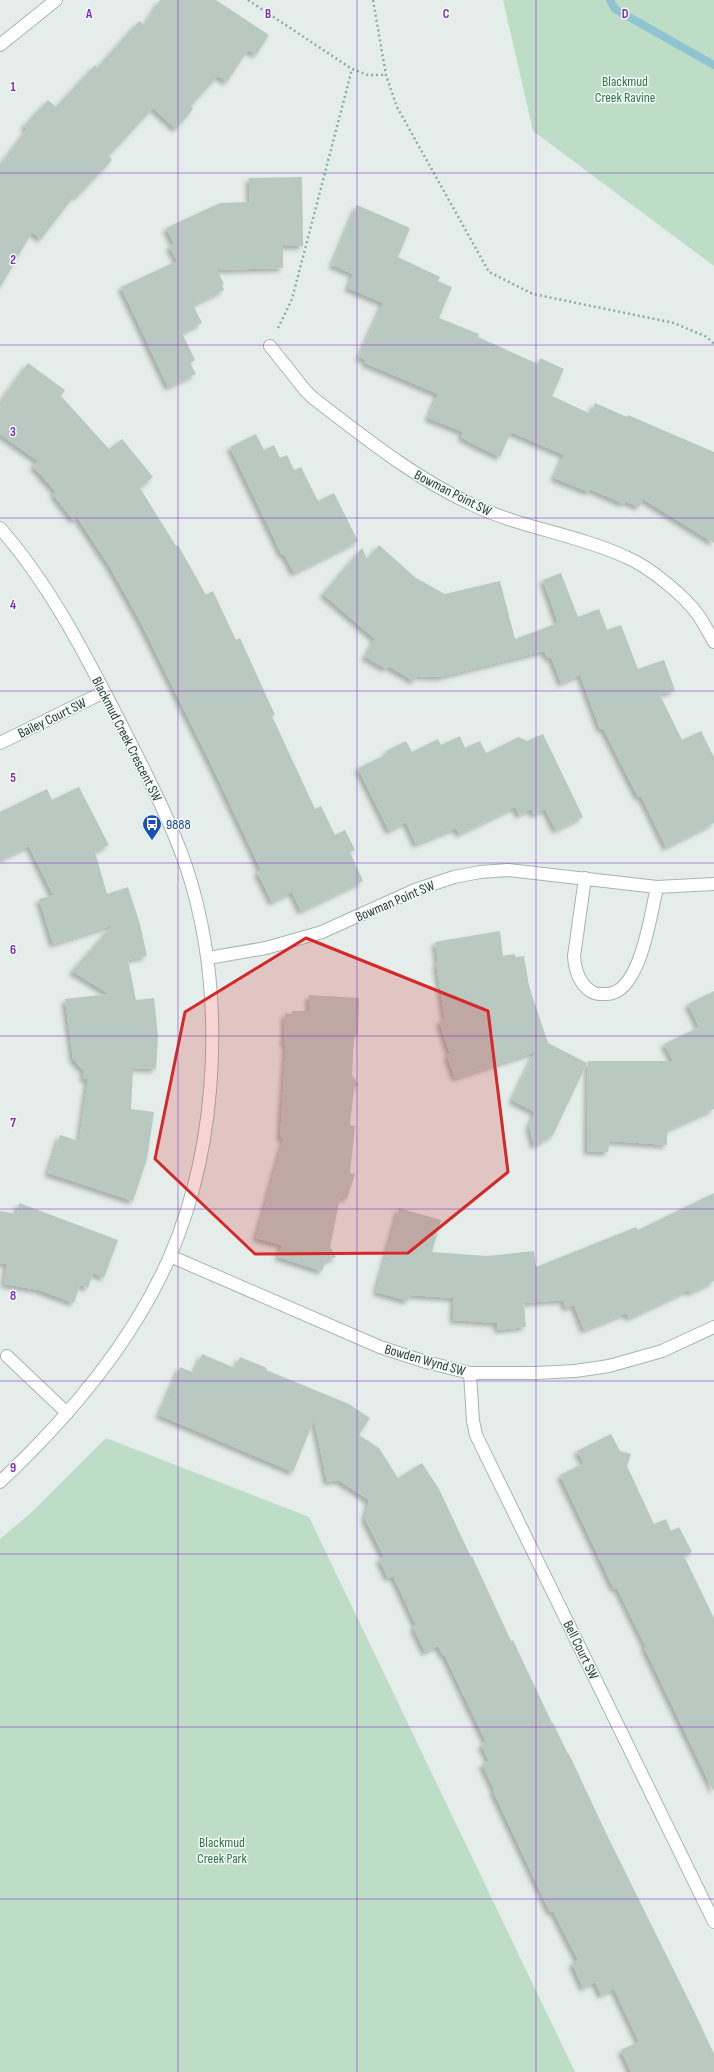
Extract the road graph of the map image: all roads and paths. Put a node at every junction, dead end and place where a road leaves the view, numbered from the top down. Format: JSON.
{"nodes":[{"id":1,"x":56,"y":0,"type":"edge"},
{"id":2,"x":248,"y":0,"type":"edge"},
{"id":3,"x":373,"y":0,"type":"edge"},
{"id":4,"x":0,"y":45,"type":"edge"},
{"id":5,"x":352,"y":69,"type":"junction"},
{"id":6,"x":386,"y":75,"type":"junction"},
{"id":7,"x":714,"y":344,"type":"edge"},
{"id":8,"x":270,"y":346,"type":"joint"},
{"id":9,"x":0,"y":528,"type":"edge"},
{"id":10,"x":714,"y":642,"type":"edge"},
{"id":11,"x":104,"y":692,"type":"junction"},
{"id":12,"x":0,"y":744,"type":"edge"},
{"id":13,"x":585,"y":878,"type":"junction"},
{"id":14,"x":714,"y":884,"type":"edge"},
{"id":15,"x":657,"y":887,"type":"junction"},
{"id":16,"x":208,"y":958,"type":"junction"},
{"id":17,"x":170,"y":1256,"type":"junction"},
{"id":18,"x":714,"y":1327,"type":"edge"},
{"id":19,"x":7,"y":1356,"type":"dead end"},
{"id":20,"x":470,"y":1373,"type":"junction"},
{"id":21,"x":67,"y":1413,"type":"junction"},
{"id":22,"x":0,"y":1482,"type":"edge"},
{"id":23,"x":714,"y":1922,"type":"edge"}],
"edges":[{"from":1,"to":4,"type":"street"},
{"from":2,"to":5,"type":"path"},
{"from":3,"to":6,"type":"path"},
{"from":5,"to":6,"type":"path"},
{"from":5,"to":8,"type":"path"},
{"from":6,"to":7,"type":"path"},
{"from":8,"to":10,"type":"street","name":"Bowman Point SW"},
{"from":9,"to":11,"type":"street","name":"Blackmud Creek Crescent SW"},
{"from":11,"to":12,"type":"street","name":"Bailey Court SW"},
{"from":11,"to":16,"type":"street","name":"Blackmud Creek Crescent SW"},
{"from":13,"to":15,"type":"street","name":"Bowman Point SW"},
{"from":13,"to":15,"type":"street"},
{"from":13,"to":16,"type":"street","name":"Bowman Point SW"},
{"from":14,"to":15,"type":"street","name":"Bowman Point SW"},
{"from":16,"to":17,"type":"street","name":"Blackmud Creek Crescent SW"},
{"from":17,"to":20,"type":"street","name":"Bowden Wynd SW"},
{"from":17,"to":21,"type":"street","name":"Blackmud Creek Crescent SW"},
{"from":18,"to":20,"type":"street","name":"Bowden Wynd SW"},
{"from":19,"to":21,"type":"street"},
{"from":20,"to":23,"type":"street","name":"Bell Court SW"},
{"from":21,"to":22,"type":"street","name":"Blackmud Creek Crescent SW"}]}
